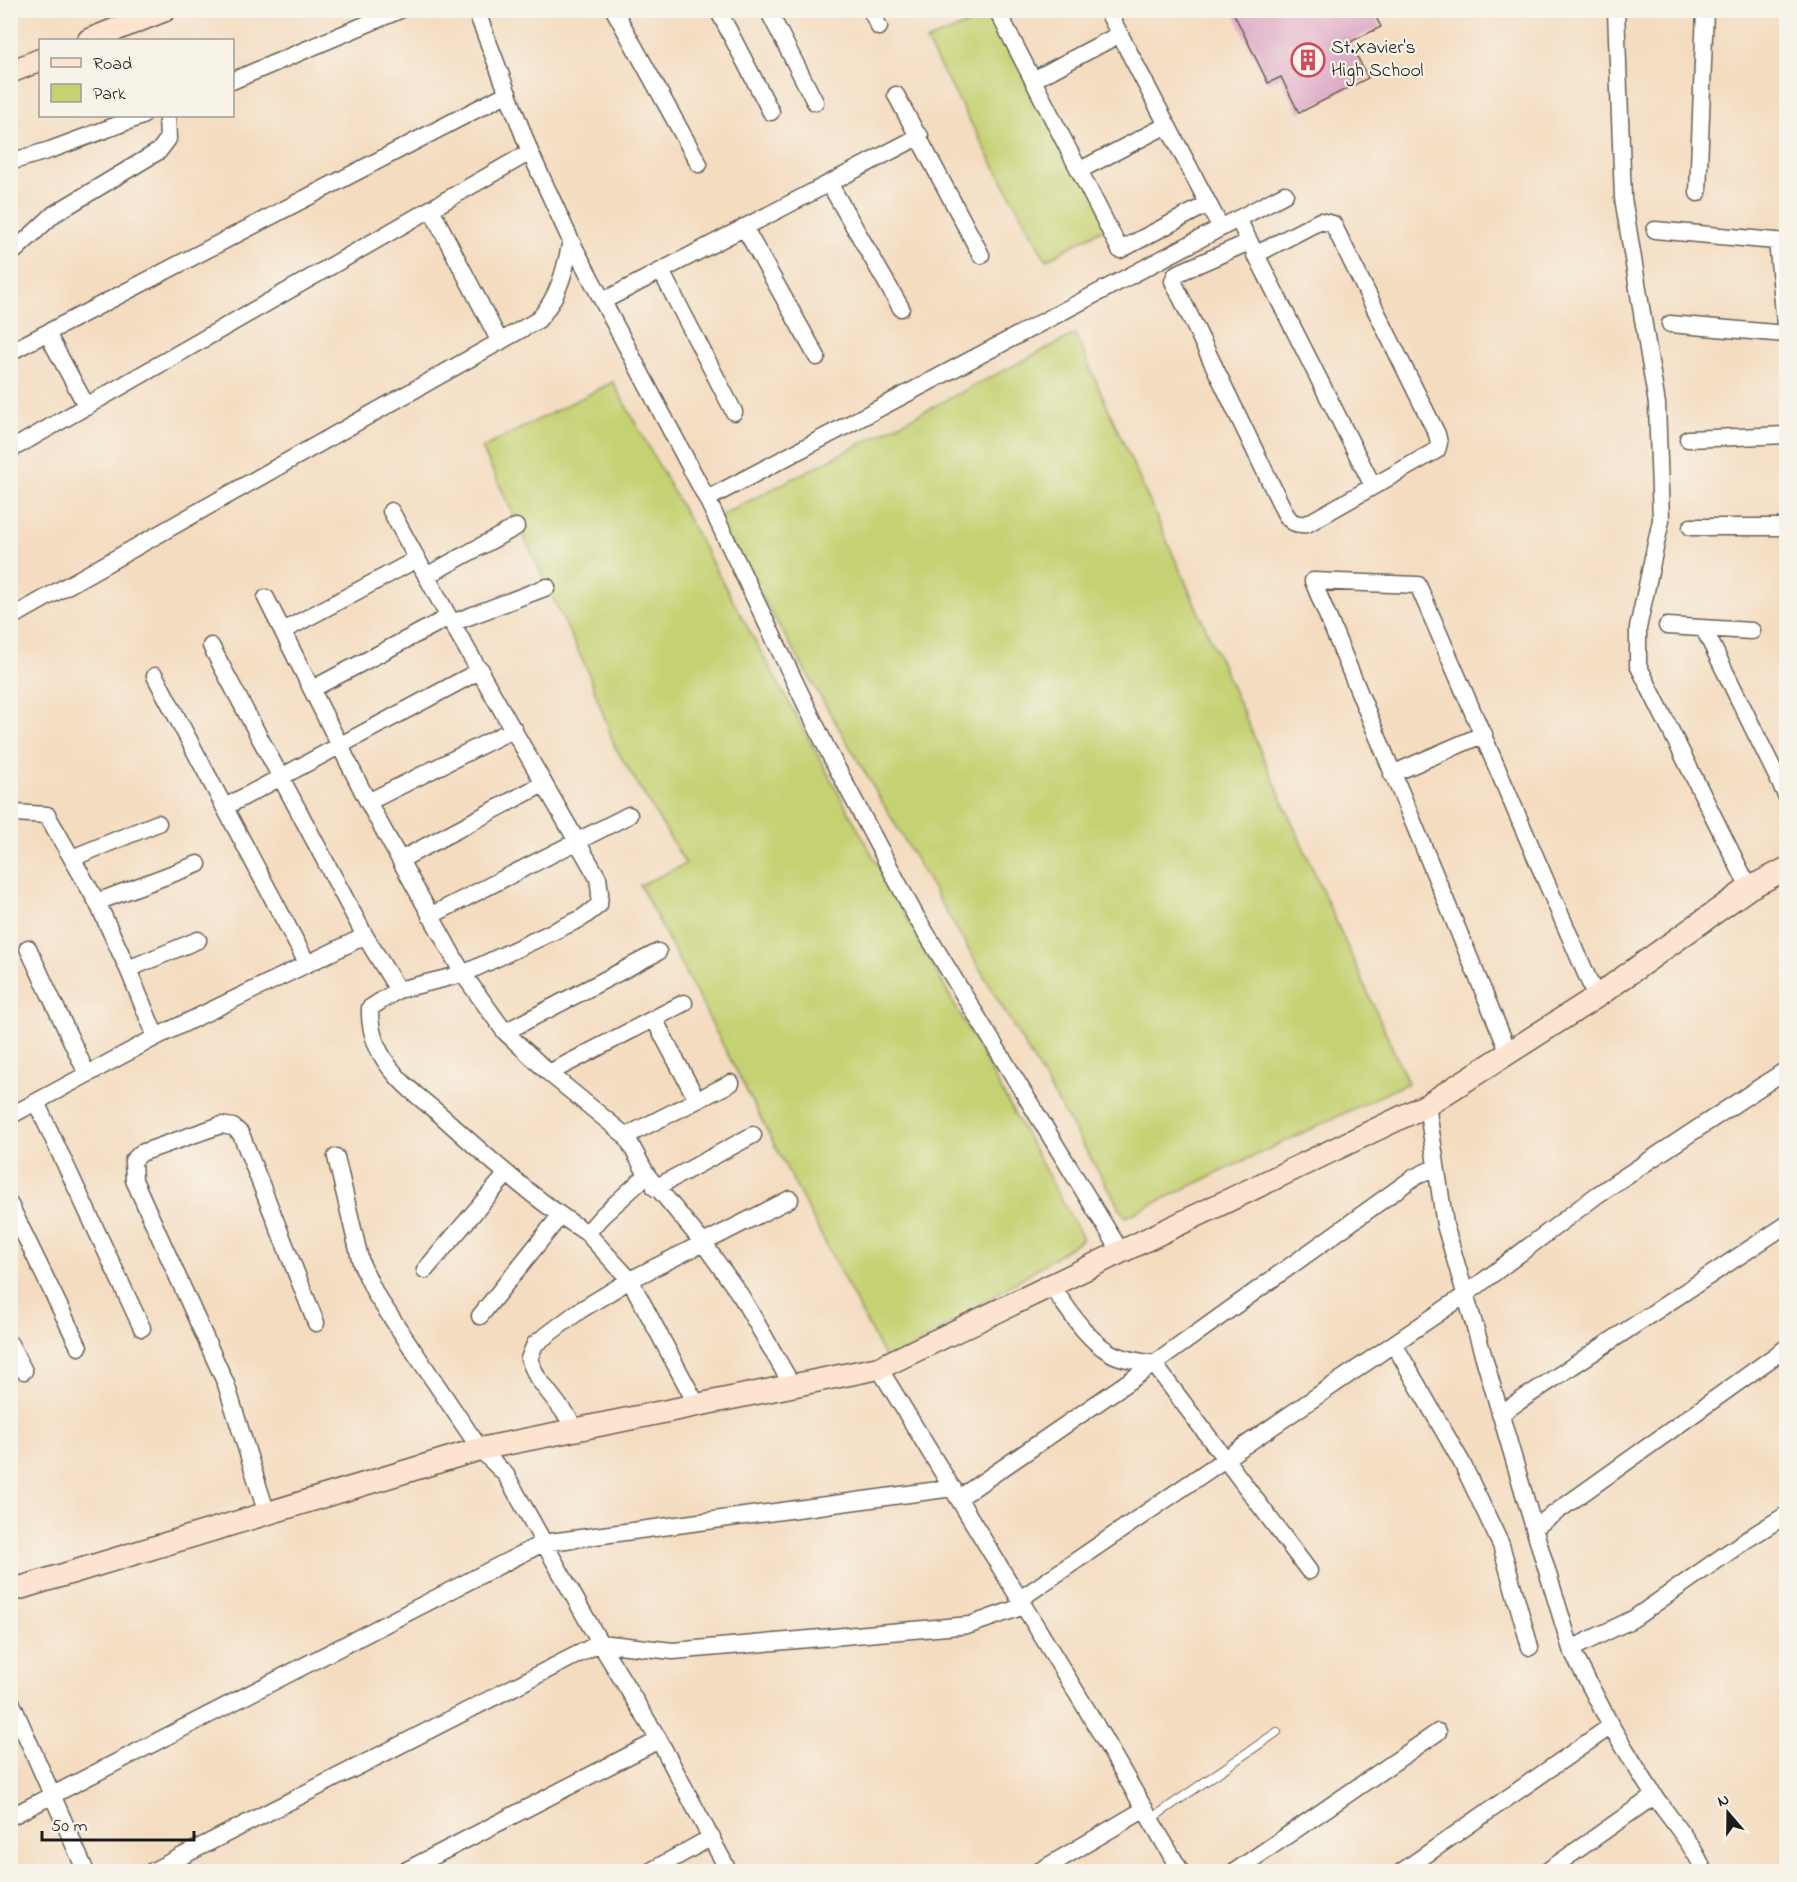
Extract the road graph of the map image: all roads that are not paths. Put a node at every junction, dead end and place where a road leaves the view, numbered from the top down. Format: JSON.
{"nodes":[{"id":1,"x":165,"y":10,"type":"edge"},
{"id":2,"x":400,"y":10,"type":"edge"},
{"id":3,"x":476,"y":10,"type":"edge"},
{"id":4,"x":614,"y":10,"type":"edge"},
{"id":5,"x":717,"y":10,"type":"edge"},
{"id":6,"x":768,"y":10,"type":"edge"},
{"id":7,"x":871,"y":10,"type":"edge"},
{"id":8,"x":1001,"y":10,"type":"edge"},
{"id":9,"x":1107,"y":10,"type":"edge"},
{"id":10,"x":1616,"y":10,"type":"edge"},
{"id":11,"x":1705,"y":10,"type":"edge"},
{"id":12,"x":879,"y":27,"type":"dead end"},
{"id":13,"x":1120,"y":34,"type":"junction"},
{"id":14,"x":92,"y":39,"type":"edge"},
{"id":15,"x":39,"y":60,"type":"edge"},
{"id":16,"x":10,"y":72,"type":"edge"},
{"id":17,"x":234,"y":80,"type":"edge"},
{"id":18,"x":1033,"y":80,"type":"junction"},
{"id":19,"x":508,"y":93,"type":"junction"},
{"id":20,"x":896,"y":95,"type":"dead end"},
{"id":21,"x":815,"y":102,"type":"dead end"},
{"id":22,"x":771,"y":112,"type":"dead end"},
{"id":23,"x":139,"y":117,"type":"edge"},
{"id":24,"x":168,"y":117,"type":"edge"},
{"id":25,"x":1167,"y":125,"type":"junction"},
{"id":26,"x":920,"y":136,"type":"junction"},
{"id":27,"x":530,"y":152,"type":"junction"},
{"id":28,"x":10,"y":162,"type":"edge"},
{"id":29,"x":699,"y":164,"type":"dead end"},
{"id":30,"x":1080,"y":170,"type":"junction"},
{"id":31,"x":829,"y":183,"type":"junction"},
{"id":32,"x":1285,"y":194,"type":"dead end"},
{"id":33,"x":1698,"y":194,"type":"dead end"},
{"id":34,"x":1208,"y":204,"type":"junction"},
{"id":35,"x":431,"y":209,"type":"junction"},
{"id":36,"x":1238,"y":219,"type":"junction"},
{"id":37,"x":744,"y":227,"type":"junction"},
{"id":38,"x":1221,"y":228,"type":"junction"},
{"id":39,"x":1655,"y":230,"type":"dead end"},
{"id":40,"x":571,"y":241,"type":"junction"},
{"id":41,"x":1782,"y":241,"type":"edge"},
{"id":42,"x":1252,"y":249,"type":"junction"},
{"id":43,"x":10,"y":255,"type":"edge"},
{"id":44,"x":981,"y":255,"type":"dead end"},
{"id":45,"x":661,"y":271,"type":"junction"},
{"id":46,"x":603,"y":301,"type":"junction"},
{"id":47,"x":901,"y":308,"type":"dead end"},
{"id":48,"x":1670,"y":324,"type":"dead end"},
{"id":49,"x":47,"y":333,"type":"junction"},
{"id":50,"x":1786,"y":333,"type":"edge"},
{"id":51,"x":500,"y":342,"type":"junction"},
{"id":52,"x":10,"y":352,"type":"edge"},
{"id":53,"x":817,"y":357,"type":"dead end"},
{"id":54,"x":87,"y":407,"type":"junction"},
{"id":55,"x":734,"y":412,"type":"dead end"},
{"id":56,"x":1786,"y":435,"type":"edge"},
{"id":57,"x":1688,"y":439,"type":"dead end"},
{"id":58,"x":10,"y":450,"type":"edge"},
{"id":59,"x":1373,"y":486,"type":"junction"},
{"id":60,"x":707,"y":499,"type":"junction"},
{"id":61,"x":391,"y":511,"type":"dead end"},
{"id":62,"x":516,"y":527,"type":"dead end"},
{"id":63,"x":1691,"y":527,"type":"dead end"},
{"id":64,"x":1786,"y":527,"type":"edge"},
{"id":65,"x":417,"y":559,"type":"junction"},
{"id":66,"x":426,"y":576,"type":"junction"},
{"id":67,"x":547,"y":587,"type":"dead end"},
{"id":68,"x":266,"y":598,"type":"dead end"},
{"id":69,"x":19,"y":613,"type":"dead end"},
{"id":70,"x":451,"y":620,"type":"junction"},
{"id":71,"x":1667,"y":626,"type":"dead end"},
{"id":72,"x":1704,"y":628,"type":"junction"},
{"id":73,"x":283,"y":631,"type":"junction"},
{"id":74,"x":1752,"y":631,"type":"dead end"},
{"id":75,"x":211,"y":646,"type":"dead end"},
{"id":76,"x":481,"y":670,"type":"junction"},
{"id":77,"x":155,"y":676,"type":"dead end"},
{"id":78,"x":312,"y":689,"type":"junction"},
{"id":79,"x":514,"y":729,"type":"junction"},
{"id":80,"x":1484,"y":734,"type":"junction"},
{"id":81,"x":341,"y":746,"type":"junction"},
{"id":82,"x":1392,"y":774,"type":"junction"},
{"id":83,"x":281,"y":777,"type":"junction"},
{"id":84,"x":543,"y":784,"type":"junction"},
{"id":85,"x":1786,"y":795,"type":"edge"},
{"id":86,"x":368,"y":802,"type":"junction"},
{"id":87,"x":225,"y":807,"type":"junction"},
{"id":88,"x":12,"y":815,"type":"edge"},
{"id":89,"x":629,"y":815,"type":"dead end"},
{"id":90,"x":158,"y":823,"type":"dead end"},
{"id":91,"x":576,"y":842,"type":"junction"},
{"id":92,"x":72,"y":858,"type":"junction"},
{"id":93,"x":400,"y":860,"type":"junction"},
{"id":94,"x":198,"y":864,"type":"dead end"},
{"id":95,"x":1786,"y":869,"type":"edge"},
{"id":96,"x":1749,"y":888,"type":"junction"},
{"id":97,"x":97,"y":902,"type":"junction"},
{"id":98,"x":430,"y":916,"type":"junction"},
{"id":99,"x":365,"y":936,"type":"junction"},
{"id":100,"x":198,"y":940,"type":"dead end"},
{"id":101,"x":28,"y":948,"type":"dead end"},
{"id":102,"x":658,"y":952,"type":"dead end"},
{"id":103,"x":307,"y":963,"type":"junction"},
{"id":104,"x":128,"y":969,"type":"junction"},
{"id":105,"x":463,"y":974,"type":"junction"},
{"id":106,"x":398,"y":990,"type":"junction"},
{"id":107,"x":1596,"y":997,"type":"junction"},
{"id":108,"x":684,"y":1003,"type":"dead end"},
{"id":109,"x":654,"y":1019,"type":"junction"},
{"id":110,"x":505,"y":1032,"type":"junction"},
{"id":111,"x":156,"y":1037,"type":"junction"},
{"id":112,"x":1509,"y":1053,"type":"junction"},
{"id":113,"x":1786,"y":1070,"type":"edge"},
{"id":114,"x":549,"y":1073,"type":"junction"},
{"id":115,"x":87,"y":1074,"type":"junction"},
{"id":116,"x":731,"y":1083,"type":"dead end"},
{"id":117,"x":698,"y":1100,"type":"junction"},
{"id":118,"x":36,"y":1102,"type":"junction"},
{"id":119,"x":1427,"y":1105,"type":"junction"},
{"id":120,"x":10,"y":1116,"type":"edge"},
{"id":121,"x":753,"y":1135,"type":"dead end"},
{"id":122,"x":626,"y":1136,"type":"junction"},
{"id":123,"x":336,"y":1157,"type":"dead end"},
{"id":124,"x":1436,"y":1167,"type":"junction"},
{"id":125,"x":506,"y":1175,"type":"junction"},
{"id":126,"x":651,"y":1181,"type":"junction"},
{"id":127,"x":790,"y":1199,"type":"dead end"},
{"id":128,"x":11,"y":1206,"type":"edge"},
{"id":129,"x":560,"y":1216,"type":"junction"},
{"id":130,"x":1786,"y":1225,"type":"edge"},
{"id":131,"x":588,"y":1233,"type":"junction"},
{"id":132,"x":704,"y":1244,"type":"junction"},
{"id":133,"x":1121,"y":1252,"type":"junction"},
{"id":134,"x":425,"y":1270,"type":"dead end"},
{"id":135,"x":630,"y":1280,"type":"junction"},
{"id":136,"x":1051,"y":1286,"type":"junction"},
{"id":137,"x":1465,"y":1295,"type":"junction"},
{"id":138,"x":480,"y":1316,"type":"dead end"},
{"id":139,"x":316,"y":1323,"type":"dead end"},
{"id":140,"x":142,"y":1328,"type":"dead end"},
{"id":141,"x":10,"y":1344,"type":"edge"},
{"id":142,"x":1394,"y":1344,"type":"junction"},
{"id":143,"x":79,"y":1347,"type":"dead end"},
{"id":144,"x":1786,"y":1348,"type":"edge"},
{"id":145,"x":1154,"y":1364,"type":"junction"},
{"id":146,"x":879,"y":1368,"type":"junction"},
{"id":147,"x":24,"y":1371,"type":"dead end"},
{"id":148,"x":792,"y":1385,"type":"junction"},
{"id":149,"x":697,"y":1405,"type":"junction"},
{"id":150,"x":1500,"y":1414,"type":"junction"},
{"id":151,"x":577,"y":1429,"type":"junction"},
{"id":152,"x":480,"y":1449,"type":"junction"},
{"id":153,"x":1226,"y":1460,"type":"junction"},
{"id":154,"x":956,"y":1493,"type":"junction"},
{"id":155,"x":267,"y":1514,"type":"junction"},
{"id":156,"x":1786,"y":1515,"type":"edge"},
{"id":157,"x":1534,"y":1528,"type":"junction"},
{"id":158,"x":543,"y":1542,"type":"junction"},
{"id":159,"x":1310,"y":1571,"type":"dead end"},
{"id":160,"x":10,"y":1591,"type":"edge"},
{"id":161,"x":1022,"y":1602,"type":"junction"},
{"id":162,"x":600,"y":1643,"type":"junction"},
{"id":163,"x":1530,"y":1647,"type":"dead end"},
{"id":164,"x":1571,"y":1649,"type":"junction"},
{"id":165,"x":10,"y":1699,"type":"edge"},
{"id":166,"x":1611,"y":1726,"type":"junction"},
{"id":167,"x":1277,"y":1732,"type":"dead end"},
{"id":168,"x":1438,"y":1732,"type":"dead end"},
{"id":169,"x":659,"y":1740,"type":"junction"},
{"id":170,"x":53,"y":1795,"type":"junction"},
{"id":171,"x":1654,"y":1796,"type":"junction"},
{"id":172,"x":1148,"y":1814,"type":"junction"},
{"id":173,"x":10,"y":1817,"type":"edge"},
{"id":174,"x":712,"y":1837,"type":"junction"},
{"id":175,"x":86,"y":1872,"type":"edge"},
{"id":176,"x":151,"y":1872,"type":"edge"},
{"id":177,"x":403,"y":1872,"type":"edge"},
{"id":178,"x":649,"y":1872,"type":"edge"},
{"id":179,"x":729,"y":1872,"type":"edge"},
{"id":180,"x":1038,"y":1872,"type":"edge"},
{"id":181,"x":1181,"y":1872,"type":"edge"},
{"id":182,"x":1234,"y":1872,"type":"edge"},
{"id":183,"x":1401,"y":1872,"type":"edge"},
{"id":184,"x":1546,"y":1872,"type":"edge"},
{"id":185,"x":1703,"y":1872,"type":"edge"}],
"edges":[{"from":1,"to":14,"type":"street"},
{"from":2,"to":17,"type":"street"},
{"from":3,"to":19,"type":"street"},
{"from":4,"to":29,"type":"street"},
{"from":5,"to":22,"type":"street"},
{"from":6,"to":21,"type":"street"},
{"from":7,"to":12,"type":"street"},
{"from":8,"to":18,"type":"street"},
{"from":9,"to":13,"type":"street"},
{"from":10,"to":96,"type":"street"},
{"from":11,"to":33,"type":"street"},
{"from":13,"to":18,"type":"street"},
{"from":13,"to":25,"type":"street"},
{"from":15,"to":16,"type":"street"},
{"from":18,"to":30,"type":"street"},
{"from":19,"to":27,"type":"street"},
{"from":19,"to":49,"type":"street"},
{"from":20,"to":26,"type":"street"},
{"from":23,"to":28,"type":"street"},
{"from":24,"to":43,"type":"street"},
{"from":25,"to":30,"type":"street"},
{"from":25,"to":34,"type":"street"},
{"from":26,"to":31,"type":"street"},
{"from":26,"to":44,"type":"street"},
{"from":27,"to":35,"type":"street"},
{"from":27,"to":40,"type":"street"},
{"from":30,"to":34,"type":"street"},
{"from":31,"to":37,"type":"street"},
{"from":31,"to":47,"type":"street"},
{"from":32,"to":36,"type":"street"},
{"from":34,"to":38,"type":"street"},
{"from":35,"to":51,"type":"street"},
{"from":35,"to":54,"type":"street"},
{"from":36,"to":38,"type":"street"},
{"from":36,"to":42,"type":"street"},
{"from":37,"to":45,"type":"street"},
{"from":37,"to":53,"type":"street"},
{"from":38,"to":60,"type":"street"},
{"from":39,"to":41,"type":"street"},
{"from":40,"to":46,"type":"street"},
{"from":40,"to":51,"type":"street"},
{"from":41,"to":50,"type":"street"},
{"from":42,"to":59,"type":"street"},
{"from":42,"to":59,"type":"street"},
{"from":42,"to":59,"type":"street"},
{"from":45,"to":46,"type":"street"},
{"from":45,"to":55,"type":"street"},
{"from":46,"to":60,"type":"street"},
{"from":48,"to":50,"type":"street"},
{"from":49,"to":52,"type":"street"},
{"from":49,"to":54,"type":"street"},
{"from":51,"to":69,"type":"street"},
{"from":54,"to":58,"type":"street"},
{"from":56,"to":57,"type":"street"},
{"from":60,"to":133,"type":"street"},
{"from":61,"to":65,"type":"street"},
{"from":62,"to":66,"type":"street"},
{"from":63,"to":64,"type":"street"},
{"from":65,"to":66,"type":"street"},
{"from":65,"to":73,"type":"street"},
{"from":66,"to":70,"type":"street"},
{"from":67,"to":70,"type":"street"},
{"from":68,"to":73,"type":"street"},
{"from":70,"to":76,"type":"street"},
{"from":70,"to":78,"type":"street"},
{"from":71,"to":72,"type":"street"},
{"from":72,"to":74,"type":"street"},
{"from":72,"to":85,"type":"street"},
{"from":73,"to":78,"type":"street"},
{"from":75,"to":83,"type":"street"},
{"from":76,"to":79,"type":"street"},
{"from":76,"to":81,"type":"street"},
{"from":77,"to":87,"type":"street"},
{"from":78,"to":81,"type":"street"},
{"from":79,"to":84,"type":"street"},
{"from":79,"to":86,"type":"street"},
{"from":80,"to":82,"type":"street"},
{"from":80,"to":82,"type":"street"},
{"from":80,"to":107,"type":"street"},
{"from":81,"to":83,"type":"street"},
{"from":81,"to":86,"type":"street"},
{"from":82,"to":112,"type":"street"},
{"from":83,"to":87,"type":"street"},
{"from":83,"to":99,"type":"street"},
{"from":84,"to":91,"type":"street"},
{"from":84,"to":93,"type":"street"},
{"from":86,"to":93,"type":"street"},
{"from":87,"to":103,"type":"street"},
{"from":88,"to":92,"type":"street"},
{"from":89,"to":91,"type":"street"},
{"from":90,"to":92,"type":"street"},
{"from":91,"to":98,"type":"street"},
{"from":91,"to":105,"type":"street"},
{"from":92,"to":97,"type":"street"},
{"from":93,"to":98,"type":"street"},
{"from":94,"to":97,"type":"street"},
{"from":95,"to":96,"type":"street"},
{"from":96,"to":107,"type":"street"},
{"from":97,"to":104,"type":"street"},
{"from":98,"to":105,"type":"street"},
{"from":99,"to":103,"type":"street"},
{"from":99,"to":106,"type":"street"},
{"from":100,"to":104,"type":"street"},
{"from":101,"to":115,"type":"street"},
{"from":102,"to":110,"type":"street"},
{"from":103,"to":111,"type":"street"},
{"from":104,"to":111,"type":"street"},
{"from":105,"to":106,"type":"street"},
{"from":105,"to":110,"type":"street"},
{"from":106,"to":125,"type":"street"},
{"from":107,"to":112,"type":"street"},
{"from":108,"to":109,"type":"street"},
{"from":109,"to":114,"type":"street"},
{"from":109,"to":117,"type":"street"},
{"from":110,"to":114,"type":"street"},
{"from":111,"to":115,"type":"street"},
{"from":112,"to":119,"type":"street"},
{"from":113,"to":137,"type":"street"},
{"from":114,"to":122,"type":"street"},
{"from":115,"to":118,"type":"street"},
{"from":116,"to":117,"type":"street"},
{"from":117,"to":122,"type":"street"},
{"from":118,"to":120,"type":"street"},
{"from":118,"to":140,"type":"street"},
{"from":119,"to":124,"type":"street"},
{"from":119,"to":133,"type":"street"},
{"from":121,"to":126,"type":"street"},
{"from":122,"to":126,"type":"street"},
{"from":123,"to":152,"type":"street"},
{"from":124,"to":137,"type":"street"},
{"from":124,"to":145,"type":"street"},
{"from":125,"to":129,"type":"street"},
{"from":125,"to":134,"type":"street"},
{"from":126,"to":131,"type":"street"},
{"from":126,"to":132,"type":"street"},
{"from":127,"to":132,"type":"street"},
{"from":128,"to":143,"type":"street"},
{"from":129,"to":131,"type":"street"},
{"from":129,"to":138,"type":"street"},
{"from":130,"to":150,"type":"street"},
{"from":131,"to":135,"type":"street"},
{"from":132,"to":135,"type":"street"},
{"from":132,"to":148,"type":"street"},
{"from":133,"to":136,"type":"street"},
{"from":135,"to":149,"type":"street"},
{"from":135,"to":151,"type":"street"},
{"from":136,"to":145,"type":"street"},
{"from":136,"to":146,"type":"street"},
{"from":137,"to":142,"type":"street"},
{"from":137,"to":150,"type":"street"},
{"from":139,"to":155,"type":"street"},
{"from":141,"to":147,"type":"street"},
{"from":142,"to":153,"type":"street"},
{"from":142,"to":163,"type":"street"},
{"from":144,"to":157,"type":"street"},
{"from":145,"to":153,"type":"street"},
{"from":145,"to":154,"type":"street"},
{"from":146,"to":148,"type":"street"},
{"from":146,"to":154,"type":"street"},
{"from":148,"to":149,"type":"street"},
{"from":149,"to":151,"type":"street"},
{"from":150,"to":157,"type":"street"},
{"from":151,"to":152,"type":"street"},
{"from":152,"to":155,"type":"street"},
{"from":152,"to":158,"type":"street"},
{"from":153,"to":159,"type":"street"},
{"from":153,"to":161,"type":"street"},
{"from":154,"to":158,"type":"street"},
{"from":154,"to":161,"type":"street"},
{"from":155,"to":160,"type":"street"},
{"from":156,"to":164,"type":"street"},
{"from":157,"to":164,"type":"street"},
{"from":158,"to":162,"type":"street"},
{"from":158,"to":170,"type":"street"},
{"from":161,"to":162,"type":"street"},
{"from":161,"to":172,"type":"street"},
{"from":162,"to":169,"type":"street"},
{"from":162,"to":176,"type":"street"},
{"from":164,"to":166,"type":"street"},
{"from":165,"to":170,"type":"street"},
{"from":166,"to":171,"type":"street"},
{"from":166,"to":183,"type":"street"},
{"from":167,"to":172,"type":"lane"},
{"from":168,"to":182,"type":"street"},
{"from":169,"to":174,"type":"street"},
{"from":169,"to":177,"type":"street"},
{"from":170,"to":173,"type":"street"},
{"from":170,"to":175,"type":"street"},
{"from":171,"to":184,"type":"street"},
{"from":171,"to":185,"type":"street"},
{"from":172,"to":180,"type":"street"},
{"from":172,"to":181,"type":"street"},
{"from":174,"to":178,"type":"street"},
{"from":174,"to":179,"type":"street"}]}
